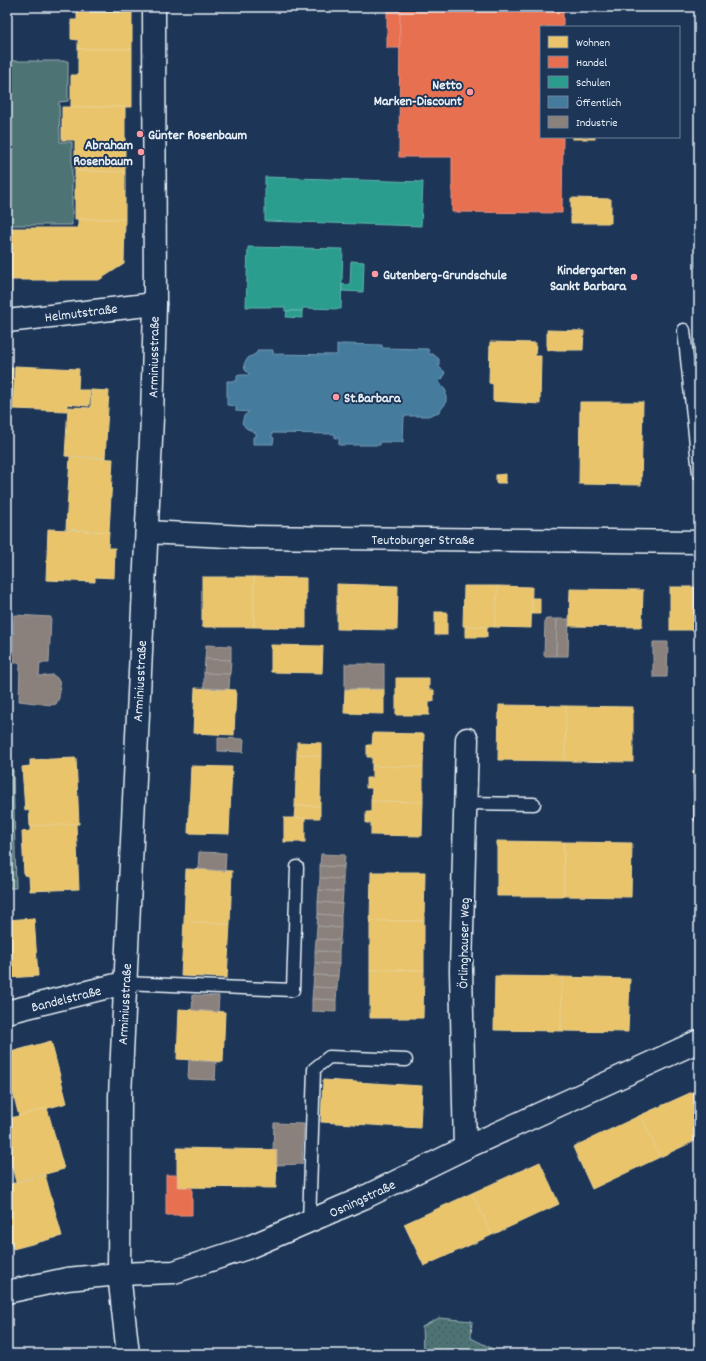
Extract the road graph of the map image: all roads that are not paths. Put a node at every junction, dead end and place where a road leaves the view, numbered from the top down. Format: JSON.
{"nodes":[{"id":1,"x":154,"y":7,"type":"edge"},
{"id":2,"x":155,"y":304,"type":"junction"},
{"id":3,"x":7,"y":321,"type":"edge"},
{"id":4,"x":684,"y":330,"type":"dead end"},
{"id":5,"x":699,"y":473,"type":"edge"},
{"id":6,"x":147,"y":532,"type":"junction"},
{"id":7,"x":699,"y":542,"type":"edge"},
{"id":8,"x":467,"y":739,"type":"dead end"},
{"id":9,"x":465,"y":802,"type":"junction"},
{"id":10,"x":534,"y":804,"type":"dead end"},
{"id":11,"x":297,"y":867,"type":"dead end"},
{"id":12,"x":124,"y":984,"type":"junction"},
{"id":13,"x":7,"y":1012,"type":"edge"},
{"id":14,"x":699,"y":1041,"type":"edge"},
{"id":15,"x":406,"y":1060,"type":"dead end"},
{"id":16,"x":465,"y":1148,"type":"junction"},
{"id":17,"x":309,"y":1223,"type":"junction"},
{"id":18,"x":119,"y":1274,"type":"junction"},
{"id":19,"x":7,"y":1292,"type":"edge"},
{"id":20,"x":128,"y":1354,"type":"edge"}],
"edges":[{"from":1,"to":2,"type":"street","name":"Arminiusstraße"},
{"from":2,"to":3,"type":"street","name":"Helmutstraße"},
{"from":2,"to":6,"type":"street","name":"Arminiusstraße"},
{"from":4,"to":5,"type":"lane"},
{"from":6,"to":7,"type":"street","name":"Teutoburger Straße"},
{"from":6,"to":12,"type":"street","name":"Arminiusstraße"},
{"from":8,"to":9,"type":"street","name":"Örlinghauser Weg"},
{"from":9,"to":10,"type":"lane"},
{"from":9,"to":16,"type":"street","name":"Örlinghauser Weg"},
{"from":11,"to":12,"type":"lane"},
{"from":12,"to":13,"type":"street","name":"Bandelstraße"},
{"from":12,"to":18,"type":"street","name":"Arminiusstraße"},
{"from":14,"to":16,"type":"street","name":"Osningstraße"},
{"from":15,"to":17,"type":"lane"},
{"from":16,"to":17,"type":"street","name":"Osningstraße"},
{"from":17,"to":18,"type":"street","name":"Osningstraße"},
{"from":18,"to":19,"type":"street","name":"Osningstraße"},
{"from":18,"to":20,"type":"street","name":"Arminiusstraße"}]}
